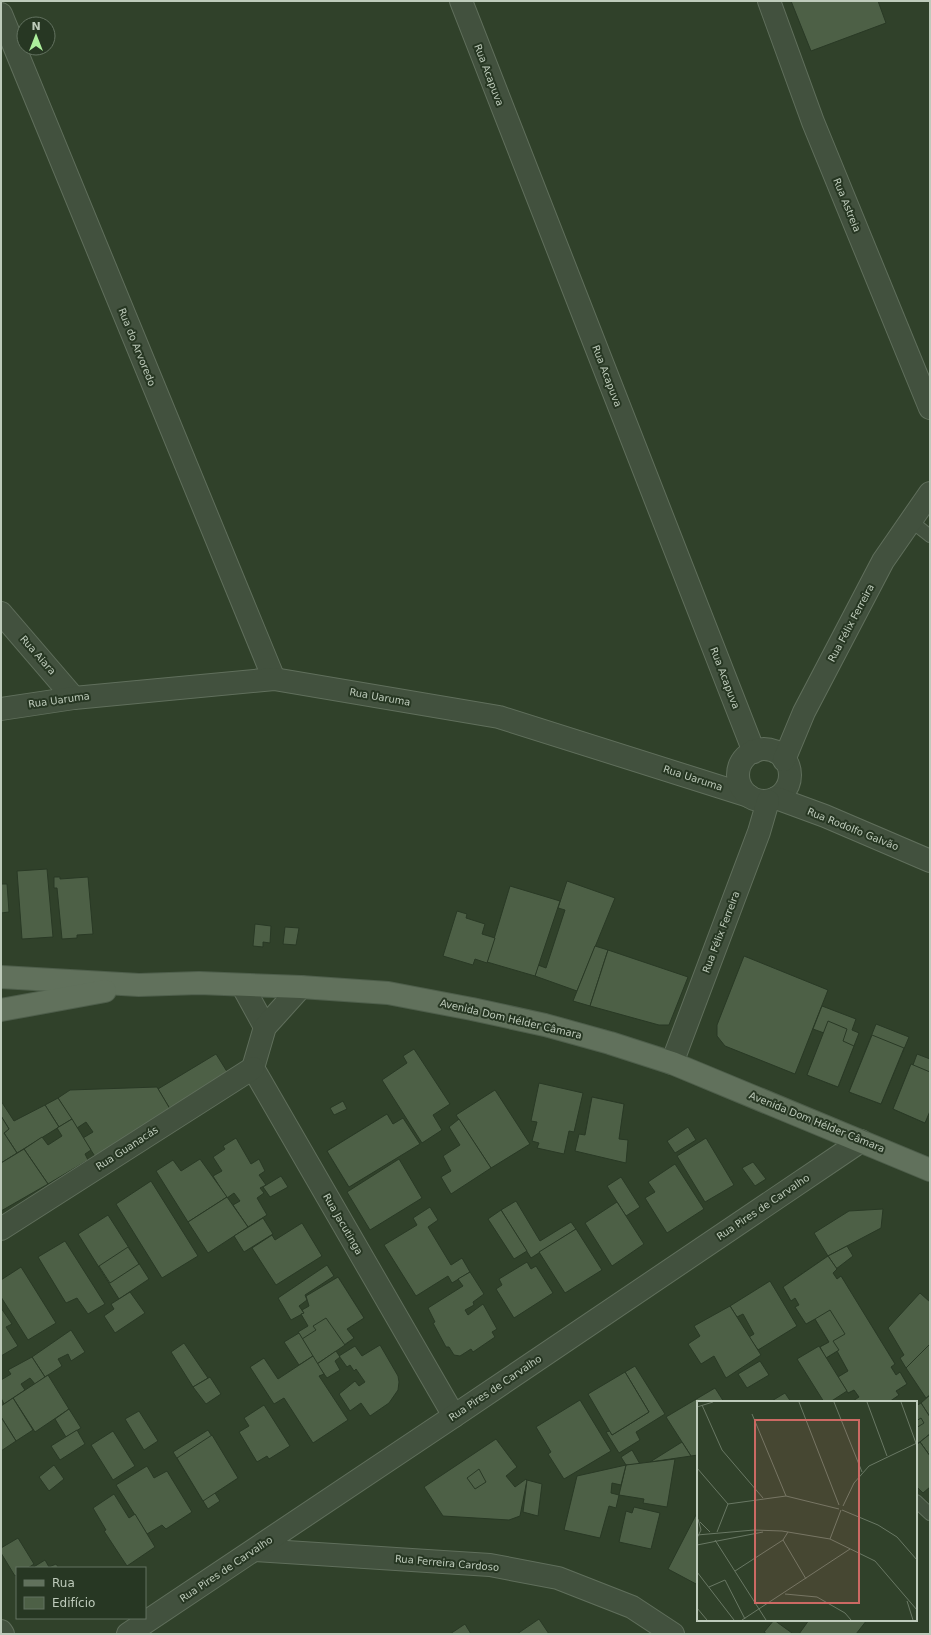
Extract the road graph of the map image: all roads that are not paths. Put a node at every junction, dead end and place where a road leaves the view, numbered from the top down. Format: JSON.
{"nodes":[{"id":1,"x":461,"y":1,"type":"edge"},
{"id":2,"x":769,"y":1,"type":"edge"},
{"id":3,"x":1,"y":14,"type":"edge"},
{"id":4,"x":930,"y":408,"type":"edge"},
{"id":5,"x":930,"y":493,"type":"edge"},
{"id":6,"x":911,"y":521,"type":"junction"},
{"id":7,"x":930,"y":536,"type":"edge"},
{"id":8,"x":1,"y":613,"type":"edge"},
{"id":9,"x":274,"y":679,"type":"junction"},
{"id":10,"x":74,"y":698,"type":"junction"},
{"id":11,"x":1,"y":709,"type":"edge"},
{"id":12,"x":754,"y":752,"type":"junction"},
{"id":13,"x":784,"y":760,"type":"junction"},
{"id":14,"x":764,"y":798,"type":"junction"},
{"id":15,"x":930,"y":861,"type":"edge"},
{"id":16,"x":1,"y":977,"type":"edge"},
{"id":17,"x":140,"y":985,"type":"junction"},
{"id":18,"x":242,"y":985,"type":"junction"},
{"id":19,"x":301,"y":987,"type":"junction"},
{"id":20,"x":1,"y":1010,"type":"edge"},
{"id":21,"x":265,"y":1027,"type":"junction"},
{"id":22,"x":672,"y":1063,"type":"junction"},
{"id":23,"x":253,"y":1068,"type":"junction"},
{"id":24,"x":861,"y":1140,"type":"junction"},
{"id":25,"x":930,"y":1170,"type":"edge"},
{"id":26,"x":1,"y":1229,"type":"edge"},
{"id":27,"x":454,"y":1416,"type":"junction"},
{"id":28,"x":917,"y":1502,"type":"edge"},
{"id":29,"x":930,"y":1514,"type":"edge"},
{"id":30,"x":255,"y":1550,"type":"junction"},
{"id":31,"x":1,"y":1630,"type":"edge"},
{"id":32,"x":3,"y":1634,"type":"edge"},
{"id":33,"x":128,"y":1634,"type":"edge"},
{"id":34,"x":673,"y":1634,"type":"edge"}],
"edges":[{"from":1,"to":12,"type":"street","name":"Rua Acapuva"},
{"from":2,"to":4,"type":"street","name":"Rua Astreia"},
{"from":3,"to":9,"type":"street","name":"Rua do Arvoredo"},
{"from":5,"to":6,"type":"street","name":"Rua Félix Ferreira"},
{"from":6,"to":7,"type":"lane"},
{"from":6,"to":13,"type":"street","name":"Rua Félix Ferreira"},
{"from":8,"to":10,"type":"street","name":"Rua Aiara"},
{"from":9,"to":10,"type":"street","name":"Rua Uaruma"},
{"from":9,"to":14,"type":"street","name":"Rua Uaruma"},
{"from":10,"to":11,"type":"street","name":"Rua Uaruma"},
{"from":12,"to":13,"type":"street"},
{"from":12,"to":14,"type":"street"},
{"from":13,"to":14,"type":"street"},
{"from":14,"to":15,"type":"street","name":"Rua Rodolfo Galvão"},
{"from":14,"to":22,"type":"street","name":"Rua Félix Ferreira"},
{"from":16,"to":17,"type":"main road","name":"Avenida Dom Hélder Câmara"},
{"from":17,"to":18,"type":"main road","name":"Avenida Dom Hélder Câmara"},
{"from":17,"to":20,"type":"main road","name":"Avenida Dom Hélder Câmara"},
{"from":18,"to":19,"type":"main road","name":"Avenida Dom Hélder Câmara"},
{"from":18,"to":21,"type":"street"},
{"from":19,"to":21,"type":"street"},
{"from":19,"to":22,"type":"main road","name":"Avenida Dom Hélder Câmara"},
{"from":21,"to":23,"type":"street"},
{"from":22,"to":24,"type":"main road","name":"Avenida Dom Hélder Câmara"},
{"from":23,"to":26,"type":"street","name":"Rua Guanacás"},
{"from":23,"to":27,"type":"street","name":"Rua Jacutinga"},
{"from":24,"to":25,"type":"main road","name":"Avenida Dom Hélder Câmara"},
{"from":24,"to":27,"type":"street","name":"Rua Pires de Carvalho"},
{"from":27,"to":30,"type":"street","name":"Rua Pires de Carvalho"},
{"from":28,"to":29,"type":"lane"},
{"from":30,"to":33,"type":"street","name":"Rua Pires de Carvalho"},
{"from":30,"to":34,"type":"street","name":"Rua Ferreira Cardoso"},
{"from":31,"to":32,"type":"street"}]}
